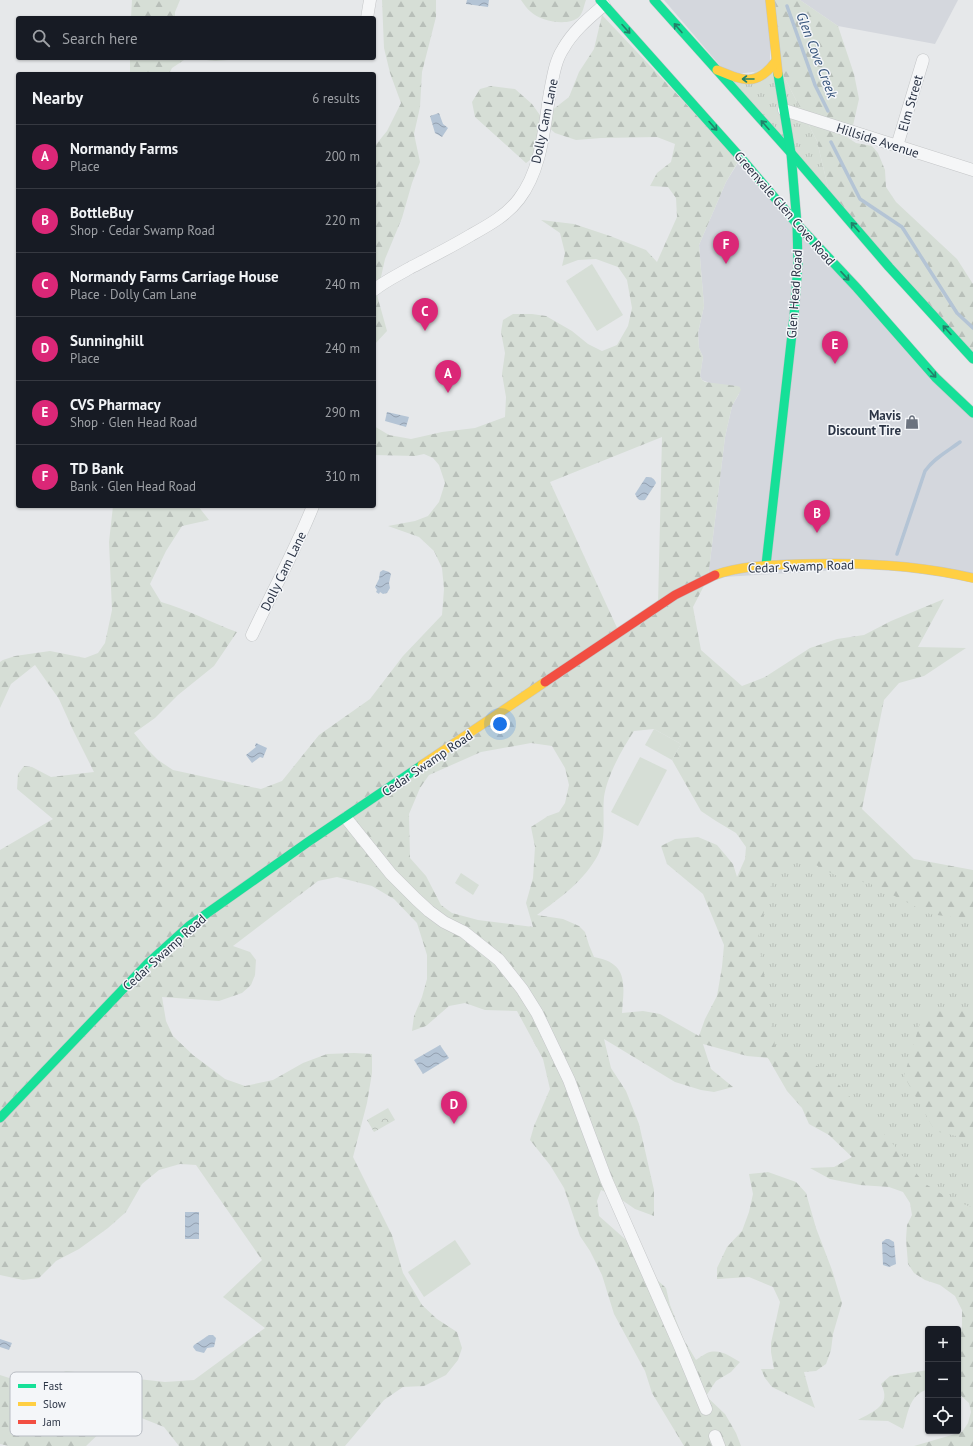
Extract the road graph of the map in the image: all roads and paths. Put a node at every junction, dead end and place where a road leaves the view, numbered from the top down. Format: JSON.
{"nodes":[{"id":1,"x":370,"y":0,"type":"edge"},
{"id":2,"x":654,"y":0,"type":"edge"},
{"id":3,"x":770,"y":0,"type":"edge"},
{"id":4,"x":602,"y":2,"type":"edge"},
{"id":5,"x":367,"y":16,"type":"edge"},
{"id":6,"x":923,"y":60,"type":"dead end"},
{"id":7,"x":776,"y":61,"type":"junction"},
{"id":8,"x":715,"y":70,"type":"junction"},
{"id":9,"x":784,"y":110,"type":"junction"},
{"id":10,"x":897,"y":146,"type":"junction"},
{"id":11,"x":791,"y":153,"type":"junction"},
{"id":12,"x":973,"y":170,"type":"edge"},
{"id":13,"x":797,"y":224,"type":"junction"},
{"id":14,"x":376,"y":289,"type":"edge"},
{"id":15,"x":973,"y":359,"type":"edge"},
{"id":16,"x":973,"y":413,"type":"edge"},
{"id":17,"x":312,"y":508,"type":"edge"},
{"id":18,"x":766,"y":565,"type":"junction"},
{"id":19,"x":973,"y":578,"type":"edge"},
{"id":20,"x":252,"y":635,"type":"dead end"},
{"id":21,"x":346,"y":818,"type":"junction"},
{"id":22,"x":0,"y":1118,"type":"edge"},
{"id":23,"x":706,"y":1409,"type":"dead end"}],
"edges":[{"from":1,"to":5,"type":"street"},
{"from":8,"to":2,"type":"main road","one_way":true},
{"from":3,"to":7,"type":"main road","name":"Glen Head Road"},
{"from":4,"to":13,"type":"main road","name":"Greenvale Glen Cove Road","one_way":true},
{"from":4,"to":14,"type":"street","name":"Dolly Cam Lane"},
{"from":6,"to":10,"type":"street","name":"Elm Street"},
{"from":7,"to":8,"type":"main road","one_way":true},
{"from":7,"to":9,"type":"main road","name":"Glen Head Road"},
{"from":11,"to":8,"type":"main road","one_way":true},
{"from":9,"to":10,"type":"street","name":"Hillside Avenue"},
{"from":9,"to":11,"type":"main road","name":"Glen Head Road"},
{"from":10,"to":12,"type":"street","name":"Hillside Avenue"},
{"from":11,"to":13,"type":"main road","name":"Glen Head Road"},
{"from":15,"to":11,"type":"main road","one_way":true},
{"from":13,"to":16,"type":"main road","name":"Greenvale Glen Cove Road","one_way":true},
{"from":13,"to":18,"type":"main road","name":"Glen Head Road"},
{"from":17,"to":20,"type":"street","name":"Dolly Cam Lane"},
{"from":18,"to":19,"type":"main road","name":"Cedar Swamp Road"},
{"from":18,"to":21,"type":"main road","name":"Cedar Swamp Road"},
{"from":21,"to":22,"type":"main road","name":"Cedar Swamp Road"},
{"from":21,"to":23,"type":"street"}]}
